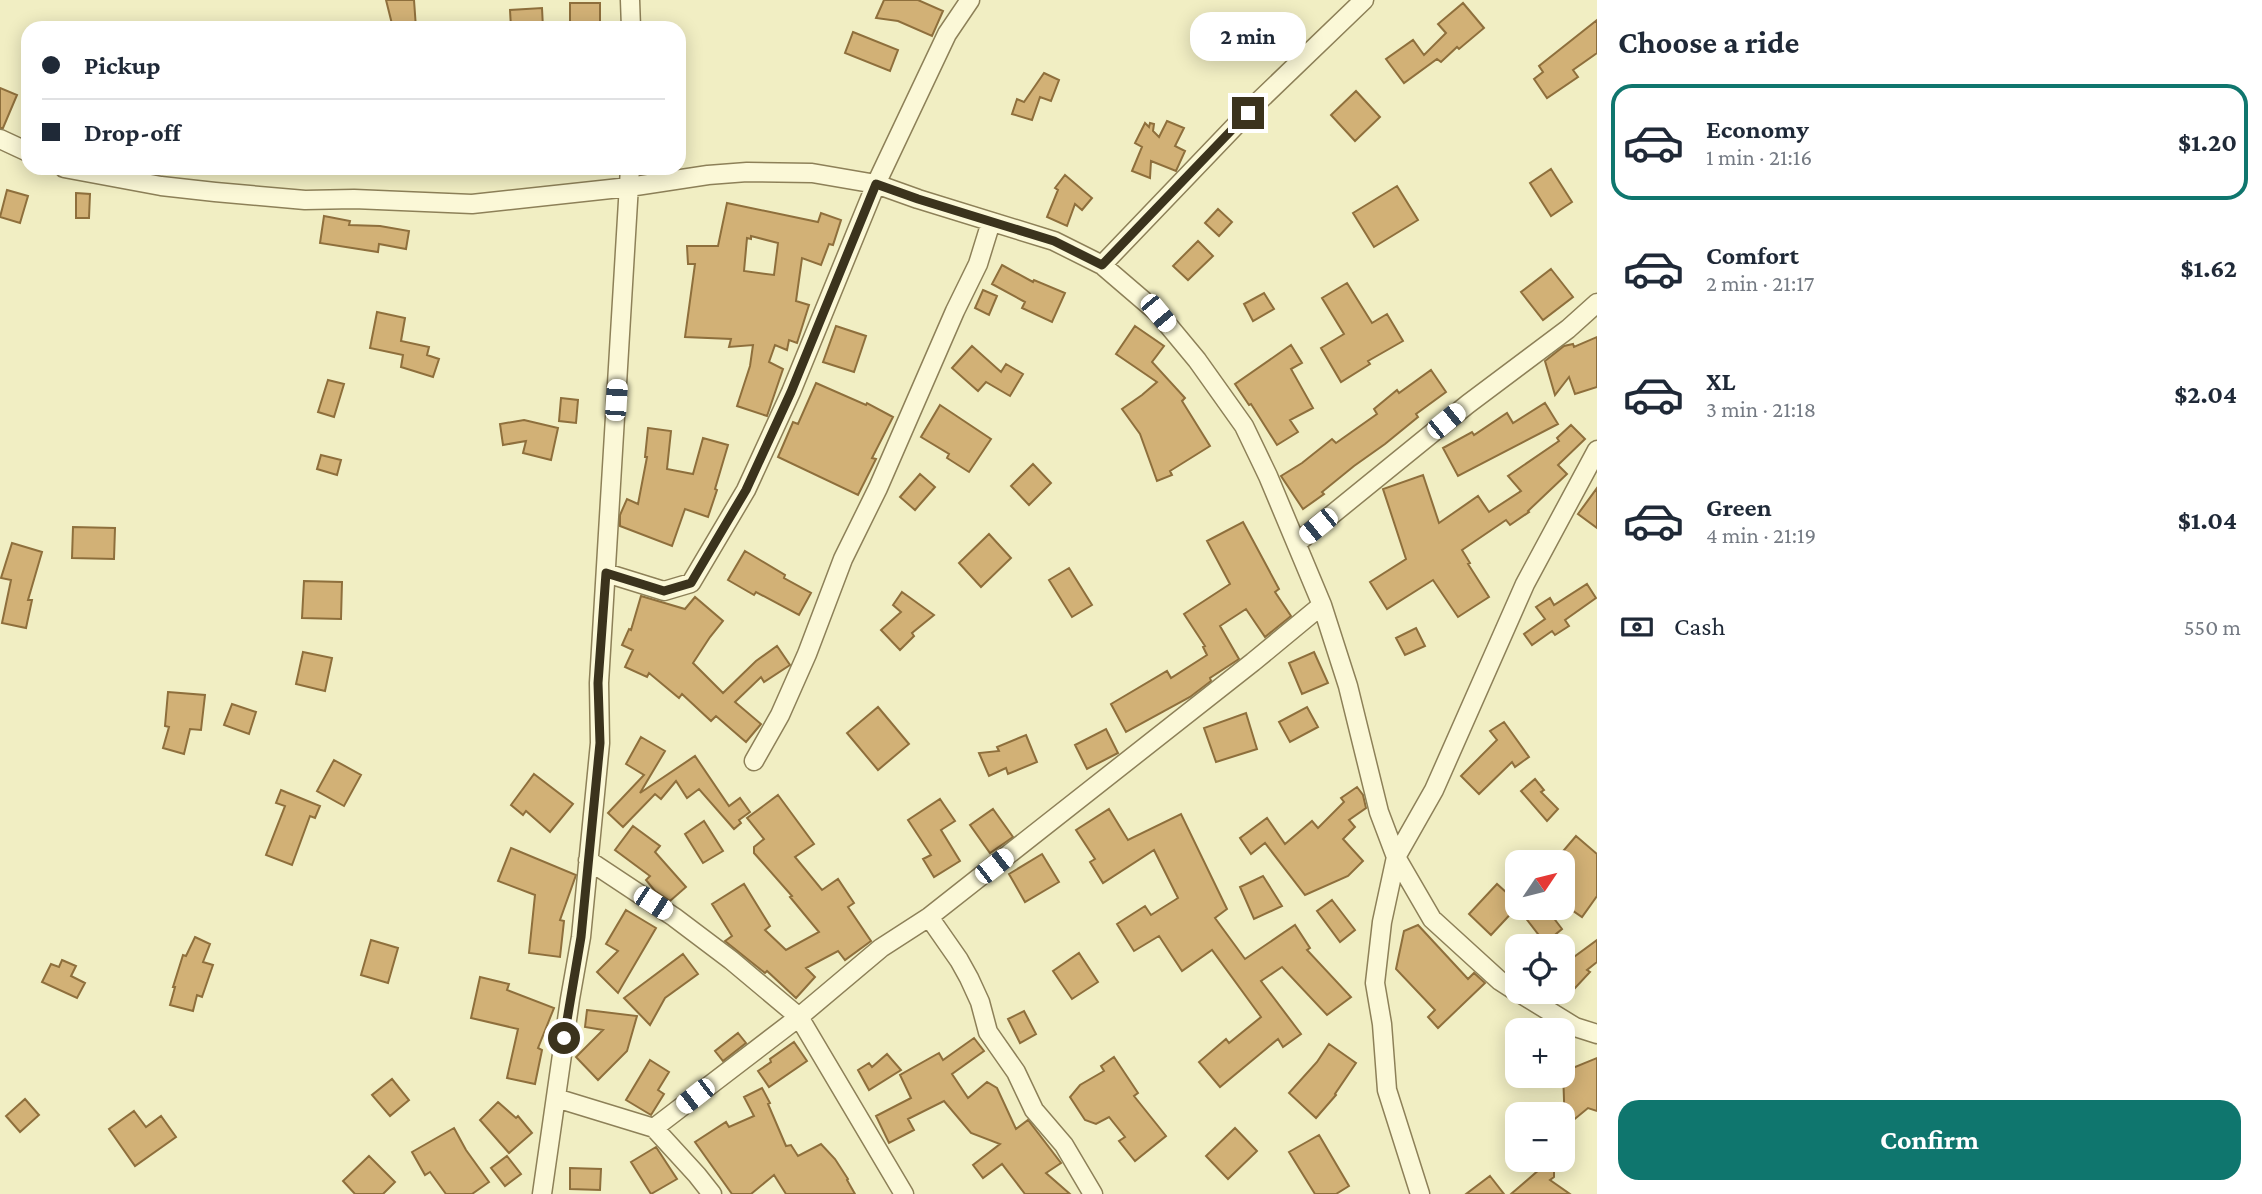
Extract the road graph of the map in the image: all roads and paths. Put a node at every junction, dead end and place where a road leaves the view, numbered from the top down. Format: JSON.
{"nodes":[{"id":1,"x":630,"y":0,"type":"edge"},
{"id":2,"x":970,"y":0,"type":"edge"},
{"id":3,"x":1364,"y":0,"type":"edge"},
{"id":4,"x":631,"y":21,"type":"edge"},
{"id":5,"x":0,"y":139,"type":"edge"},
{"id":6,"x":21,"y":149,"type":"edge"},
{"id":7,"x":102,"y":175,"type":"edge"},
{"id":8,"x":629,"y":175,"type":"edge"},
{"id":9,"x":876,"y":184,"type":"junction"},
{"id":10,"x":629,"y":187,"type":"junction"},
{"id":11,"x":991,"y":222,"type":"junction"},
{"id":12,"x":1102,"y":265,"type":"junction"},
{"id":13,"x":1597,"y":303,"type":"edge"},
{"id":14,"x":1597,"y":450,"type":"edge"},
{"id":15,"x":1297,"y":543,"type":"junction"},
{"id":16,"x":606,"y":573,"type":"junction"},
{"id":17,"x":1322,"y":605,"type":"junction"},
{"id":18,"x":754,"y":761,"type":"dead end"},
{"id":19,"x":1396,"y":857,"type":"junction"},
{"id":20,"x":588,"y":860,"type":"junction"},
{"id":21,"x":929,"y":917,"type":"junction"},
{"id":22,"x":1505,"y":984,"type":"edge"},
{"id":23,"x":1538,"y":1004,"type":"edge"},
{"id":24,"x":799,"y":1017,"type":"junction"},
{"id":25,"x":1597,"y":1034,"type":"edge"},
{"id":26,"x":556,"y":1098,"type":"junction"},
{"id":27,"x":654,"y":1128,"type":"junction"},
{"id":28,"x":542,"y":1194,"type":"edge"},
{"id":29,"x":712,"y":1194,"type":"edge"},
{"id":30,"x":905,"y":1194,"type":"edge"},
{"id":31,"x":1093,"y":1194,"type":"edge"},
{"id":32,"x":1420,"y":1194,"type":"edge"}],
"edges":[{"from":1,"to":4,"type":"street"},
{"from":2,"to":9,"type":"street"},
{"from":3,"to":12,"type":"street"},
{"from":5,"to":6,"type":"street"},
{"from":7,"to":10,"type":"street"},
{"from":8,"to":10,"type":"street"},
{"from":9,"to":10,"type":"street"},
{"from":9,"to":11,"type":"street"},
{"from":9,"to":16,"type":"street"},
{"from":10,"to":16,"type":"street"},
{"from":11,"to":12,"type":"street"},
{"from":11,"to":18,"type":"street"},
{"from":12,"to":15,"type":"street"},
{"from":13,"to":15,"type":"street"},
{"from":14,"to":19,"type":"street"},
{"from":15,"to":17,"type":"street"},
{"from":16,"to":20,"type":"street"},
{"from":17,"to":19,"type":"street"},
{"from":17,"to":21,"type":"street"},
{"from":19,"to":22,"type":"street"},
{"from":19,"to":32,"type":"street"},
{"from":20,"to":24,"type":"street"},
{"from":20,"to":26,"type":"street"},
{"from":21,"to":24,"type":"street"},
{"from":21,"to":31,"type":"street"},
{"from":23,"to":25,"type":"street"},
{"from":24,"to":27,"type":"street"},
{"from":24,"to":30,"type":"street"},
{"from":26,"to":27,"type":"street"},
{"from":26,"to":28,"type":"street"},
{"from":27,"to":29,"type":"street"}]}
